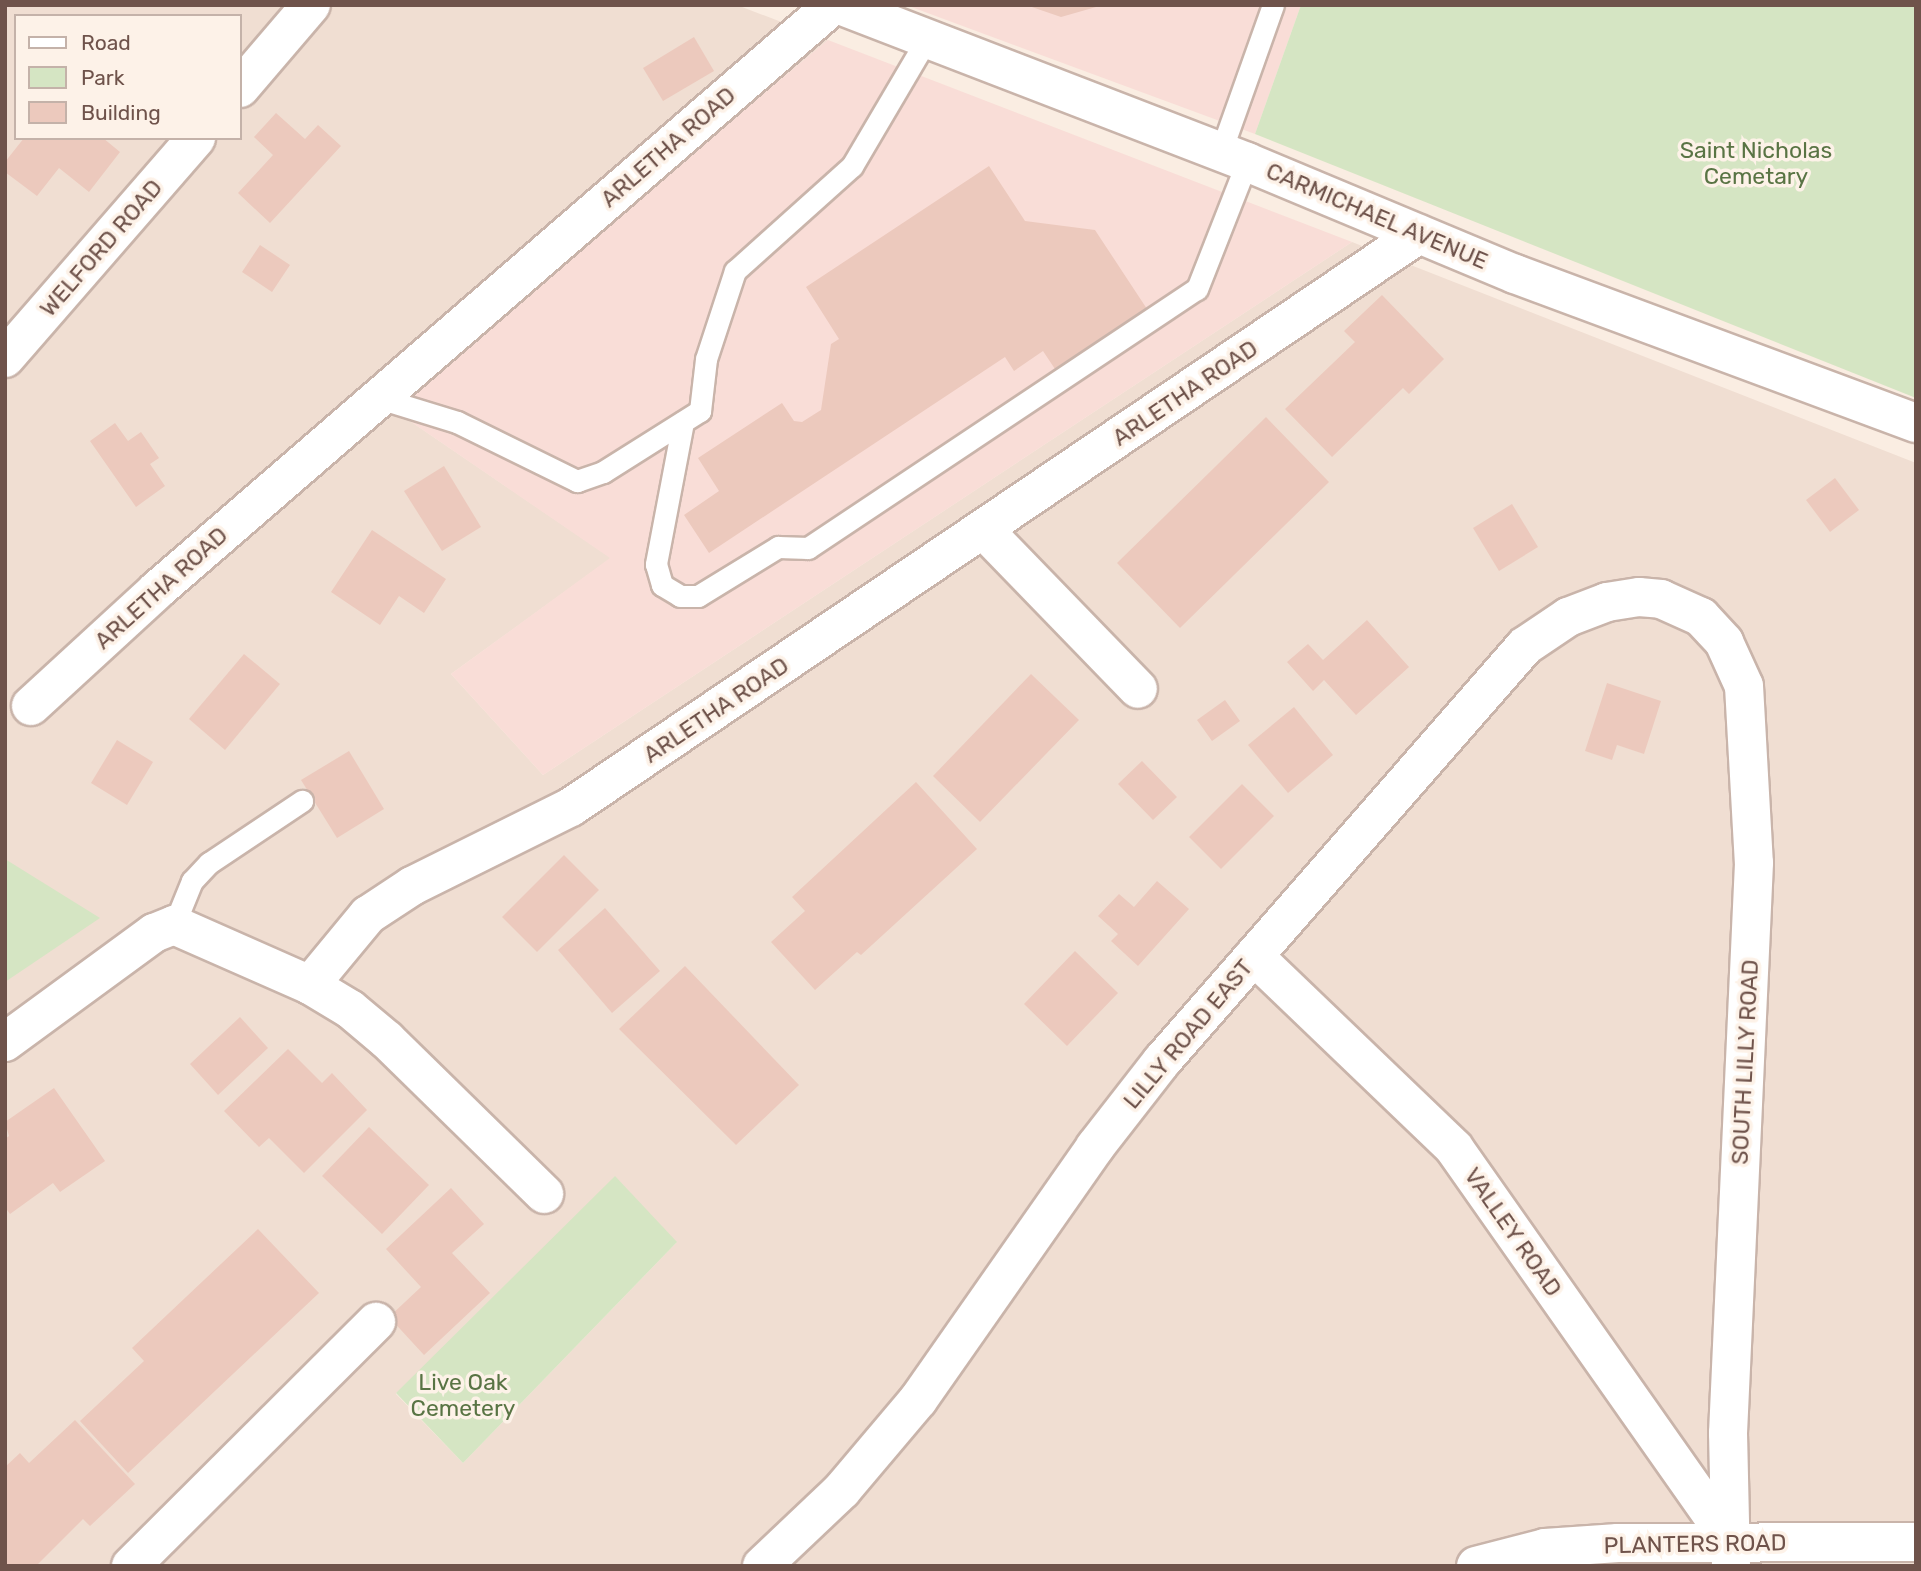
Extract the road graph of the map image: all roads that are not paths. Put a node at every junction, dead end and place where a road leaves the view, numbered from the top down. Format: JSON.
{"nodes":[{"id":1,"x":311,"y":5,"type":"edge"},
{"id":2,"x":833,"y":5,"type":"edge"},
{"id":3,"x":839,"y":5,"type":"edge"},
{"id":4,"x":1273,"y":5,"type":"edge"},
{"id":5,"x":881,"y":12,"type":"edge"},
{"id":6,"x":928,"y":37,"type":"junction"},
{"id":7,"x":242,"y":86,"type":"edge"},
{"id":8,"x":194,"y":140,"type":"edge"},
{"id":9,"x":1234,"y":156,"type":"junction"},
{"id":10,"x":1419,"y":234,"type":"junction"},
{"id":11,"x":5,"y":358,"type":"edge"},
{"id":12,"x":379,"y":398,"type":"junction"},
{"id":13,"x":683,"y":422,"type":"junction"},
{"id":14,"x":1916,"y":424,"type":"edge"},
{"id":15,"x":984,"y":530,"type":"junction"},
{"id":16,"x":1682,"y":607,"type":"joint"},
{"id":17,"x":1138,"y":689,"type":"dead end"},
{"id":18,"x":31,"y":706,"type":"dead end"},
{"id":19,"x":302,"y":802,"type":"dead end"},
{"id":20,"x":174,"y":925,"type":"junction"},
{"id":21,"x":1254,"y":956,"type":"junction"},
{"id":22,"x":310,"y":985,"type":"junction"},
{"id":23,"x":5,"y":1042,"type":"edge"},
{"id":24,"x":544,"y":1194,"type":"dead end"},
{"id":25,"x":376,"y":1322,"type":"dead end"},
{"id":26,"x":1916,"y":1542,"type":"edge"},
{"id":27,"x":1731,"y":1554,"type":"edge"},
{"id":28,"x":131,"y":1566,"type":"edge"},
{"id":29,"x":762,"y":1566,"type":"edge"},
{"id":30,"x":1476,"y":1566,"type":"edge"}],
"edges":[{"from":1,"to":7,"type":"street"},
{"from":2,"to":12,"type":"street","name":"ARLETHA ROAD"},
{"from":3,"to":5,"type":"street","name":"CARMICHAEL AVENUE"},
{"from":4,"to":9,"type":"lane"},
{"from":5,"to":6,"type":"street","name":"CARMICHAEL AVENUE"},
{"from":6,"to":9,"type":"street","name":"CARMICHAEL AVENUE"},
{"from":6,"to":13,"type":"lane"},
{"from":8,"to":11,"type":"street","name":"WELFORD ROAD"},
{"from":9,"to":10,"type":"street","name":"CARMICHAEL AVENUE"},
{"from":9,"to":13,"type":"lane"},
{"from":10,"to":14,"type":"street","name":"CARMICHAEL AVENUE"},
{"from":10,"to":15,"type":"street","name":"ARLETHA ROAD"},
{"from":12,"to":13,"type":"lane"},
{"from":12,"to":18,"type":"street","name":"ARLETHA ROAD"},
{"from":15,"to":17,"type":"street"},
{"from":15,"to":22,"type":"street","name":"ARLETHA ROAD"},
{"from":16,"to":21,"type":"street","name":"LILLY ROAD EAST"},
{"from":16,"to":27,"type":"street","name":"SOUTH LILLY ROAD"},
{"from":19,"to":20,"type":"lane"},
{"from":20,"to":22,"type":"street"},
{"from":20,"to":23,"type":"street"},
{"from":21,"to":27,"type":"street","name":"VALLEY ROAD"},
{"from":21,"to":29,"type":"street","name":"LILLY ROAD EAST"},
{"from":22,"to":24,"type":"street"},
{"from":25,"to":28,"type":"street"},
{"from":26,"to":27,"type":"street","name":"PLANTERS ROAD"},
{"from":27,"to":30,"type":"street","name":"PLANTERS ROAD"}]}
